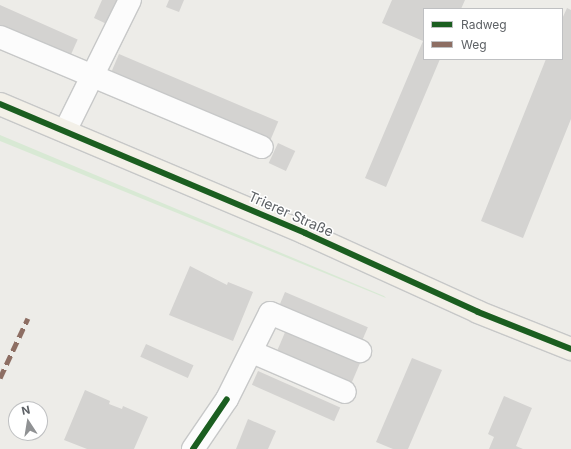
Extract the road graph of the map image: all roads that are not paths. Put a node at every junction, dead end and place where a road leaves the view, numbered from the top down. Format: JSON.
{"nodes":[{"id":1,"x":130,"y":0,"type":"edge"},
{"id":2,"x":0,"y":37,"type":"edge"},
{"id":3,"x":92,"y":76,"type":"junction"},
{"id":4,"x":0,"y":104,"type":"edge"},
{"id":5,"x":65,"y":131,"type":"junction"},
{"id":6,"x":262,"y":147,"type":"dead end"},
{"id":7,"x":571,"y":349,"type":"edge"},
{"id":8,"x":360,"y":350,"type":"dead end"},
{"id":9,"x":252,"y":352,"type":"junction"},
{"id":10,"x":345,"y":392,"type":"dead end"},
{"id":11,"x":192,"y":449,"type":"edge"}],
"edges":[{"from":1,"to":3,"type":"street"},
{"from":2,"to":3,"type":"street"},
{"from":3,"to":5,"type":"street"},
{"from":3,"to":6,"type":"street"},
{"from":4,"to":5,"type":"main road","name":"Trierer Straße"},
{"from":5,"to":7,"type":"main road","name":"Trierer Straße"},
{"from":8,"to":9,"type":"street"},
{"from":9,"to":10,"type":"street"},
{"from":9,"to":11,"type":"street"}]}
